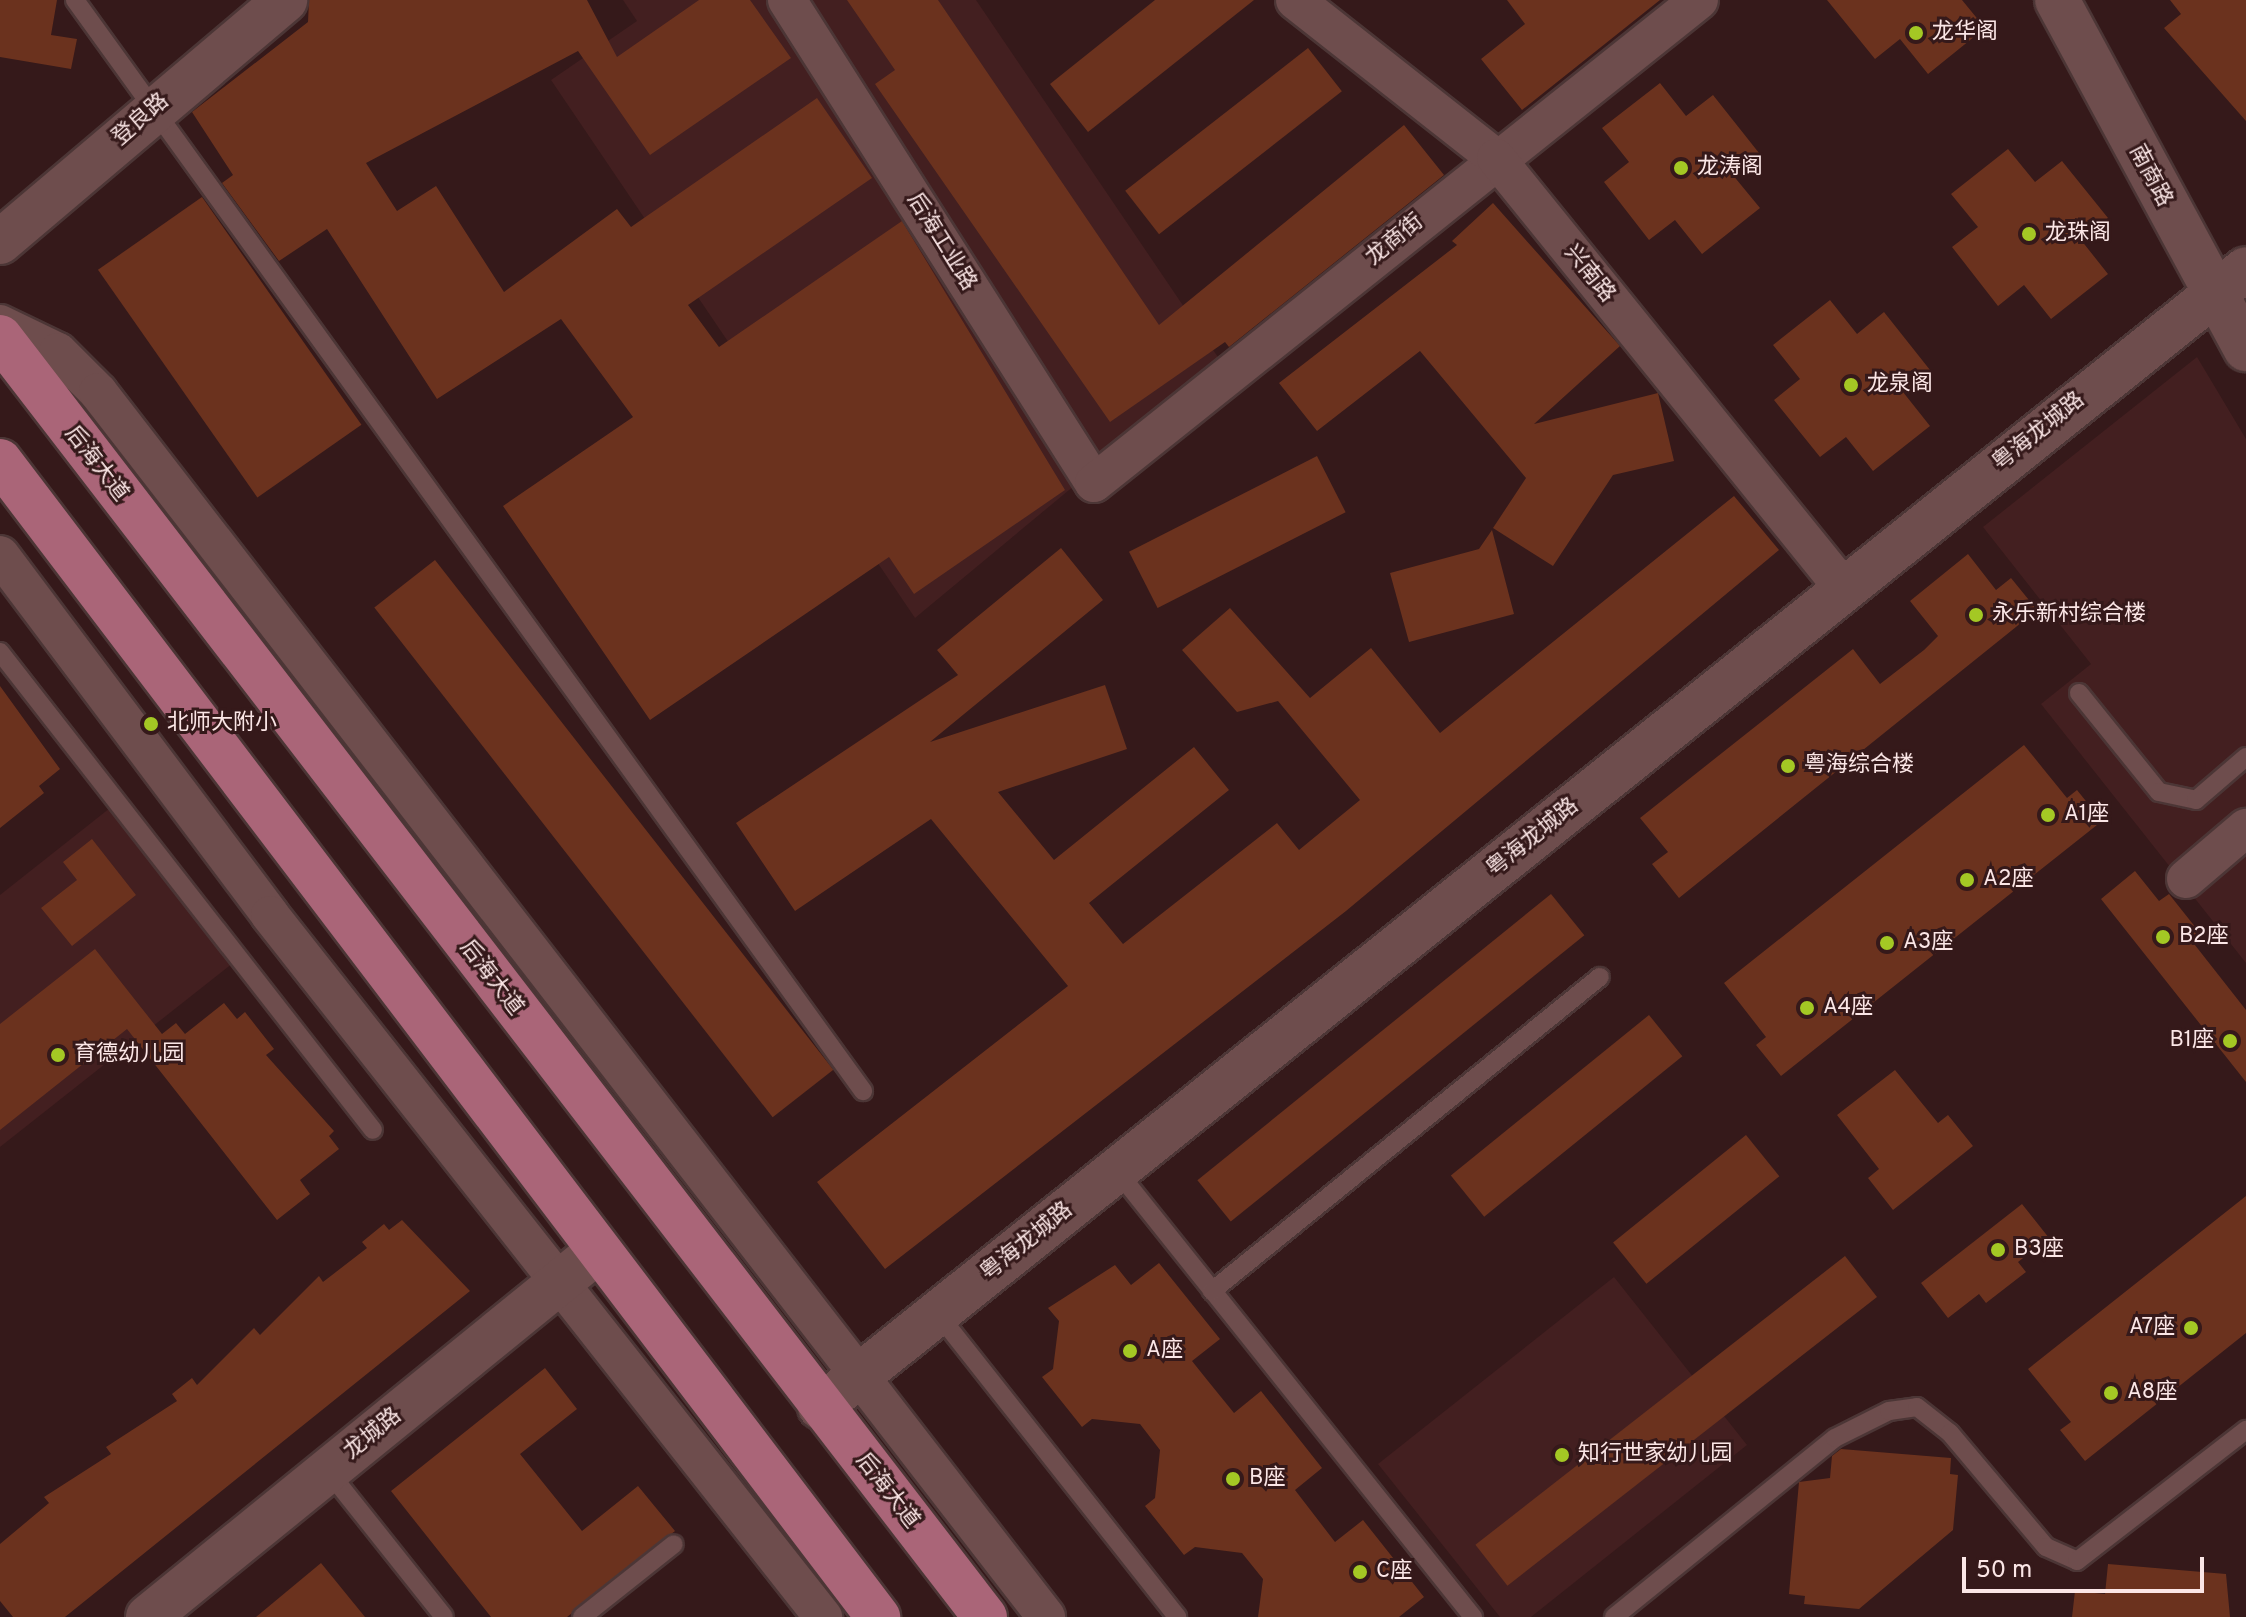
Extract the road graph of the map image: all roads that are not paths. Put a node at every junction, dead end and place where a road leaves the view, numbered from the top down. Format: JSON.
{"nodes":[{"id":1,"x":75,"y":0,"type":"edge"},
{"id":2,"x":255,"y":0,"type":"edge"},
{"id":3,"x":285,"y":0,"type":"edge"},
{"id":4,"x":787,"y":0,"type":"edge"},
{"id":5,"x":1295,"y":0,"type":"edge"},
{"id":6,"x":1699,"y":0,"type":"edge"},
{"id":7,"x":2057,"y":0,"type":"edge"},
{"id":8,"x":145,"y":100,"type":"junction"},
{"id":9,"x":1496,"y":158,"type":"junction"},
{"id":10,"x":0,"y":203,"type":"edge"},
{"id":11,"x":0,"y":242,"type":"edge"},
{"id":12,"x":2229,"y":281,"type":"edge"},
{"id":13,"x":0,"y":324,"type":"edge"},
{"id":14,"x":0,"y":337,"type":"edge"},
{"id":15,"x":2246,"y":349,"type":"edge"},
{"id":16,"x":0,"y":461,"type":"edge"},
{"id":17,"x":1094,"y":483,"type":"joint"},
{"id":18,"x":0,"y":555,"type":"edge"},
{"id":19,"x":1844,"y":589,"type":"junction"},
{"id":20,"x":0,"y":652,"type":"edge"},
{"id":21,"x":2079,"y":693,"type":"dead end"},
{"id":22,"x":2246,"y":757,"type":"edge"},
{"id":23,"x":2246,"y":828,"type":"edge"},
{"id":24,"x":2186,"y":879,"type":"dead end"},
{"id":25,"x":1600,"y":977,"type":"dead end"},
{"id":26,"x":863,"y":1091,"type":"dead end"},
{"id":27,"x":373,"y":1130,"type":"dead end"},
{"id":28,"x":1117,"y":1171,"type":"junction"},
{"id":29,"x":598,"y":1251,"type":"junction"},
{"id":30,"x":562,"y":1280,"type":"junction"},
{"id":31,"x":1212,"y":1291,"type":"junction"},
{"id":32,"x":938,"y":1314,"type":"junction"},
{"id":33,"x":858,"y":1376,"type":"junction"},
{"id":34,"x":820,"y":1407,"type":"junction"},
{"id":35,"x":2246,"y":1430,"type":"edge"},
{"id":36,"x":328,"y":1471,"type":"junction"},
{"id":37,"x":674,"y":1544,"type":"dead end"},
{"id":38,"x":148,"y":1617,"type":"edge"},
{"id":39,"x":444,"y":1617,"type":"edge"},
{"id":40,"x":582,"y":1617,"type":"edge"},
{"id":41,"x":823,"y":1617,"type":"edge"},
{"id":42,"x":878,"y":1617,"type":"edge"},
{"id":43,"x":985,"y":1617,"type":"edge"},
{"id":44,"x":1046,"y":1617,"type":"edge"},
{"id":45,"x":1177,"y":1617,"type":"edge"},
{"id":46,"x":1473,"y":1617,"type":"edge"},
{"id":47,"x":1614,"y":1617,"type":"edge"}],
"edges":[{"from":1,"to":8,"type":"lane"},
{"from":2,"to":8,"type":"street"},
{"from":3,"to":8,"type":"street","name":"登良路"},
{"from":4,"to":17,"type":"street","name":"后海工业路"},
{"from":5,"to":9,"type":"street","name":"兴南路"},
{"from":6,"to":9,"type":"street","name":"龙商街"},
{"from":7,"to":12,"type":"street","name":"南商路"},
{"from":8,"to":10,"type":"street"},
{"from":8,"to":11,"type":"street","name":"登良路"},
{"from":8,"to":26,"type":"lane"},
{"from":9,"to":17,"type":"street","name":"龙商街"},
{"from":9,"to":19,"type":"street","name":"兴南路"},
{"from":12,"to":15,"type":"street","name":"南商路"},
{"from":12,"to":19,"type":"street","name":"粤海龙城路"},
{"from":13,"to":33,"type":"street"},
{"from":14,"to":34,"type":"main road","name":"后海大道"},
{"from":16,"to":29,"type":"main road"},
{"from":18,"to":30,"type":"street"},
{"from":19,"to":28,"type":"street","name":"粤海龙城路"},
{"from":20,"to":27,"type":"lane"},
{"from":21,"to":22,"type":"lane"},
{"from":23,"to":24,"type":"street"},
{"from":25,"to":31,"type":"lane"},
{"from":28,"to":31,"type":"lane"},
{"from":28,"to":32,"type":"street","name":"粤海龙城路"},
{"from":29,"to":30,"type":"street","name":"龙城路"},
{"from":29,"to":42,"type":"main road"},
{"from":30,"to":36,"type":"street","name":"龙城路"},
{"from":30,"to":41,"type":"street"},
{"from":31,"to":46,"type":"lane"},
{"from":32,"to":33,"type":"street","name":"粤海龙城路"},
{"from":32,"to":45,"type":"lane"},
{"from":33,"to":34,"type":"street","name":"粤海龙城路"},
{"from":33,"to":44,"type":"street"},
{"from":34,"to":43,"type":"main road","name":"后海大道"},
{"from":35,"to":47,"type":"lane"},
{"from":36,"to":38,"type":"street","name":"龙城路"},
{"from":36,"to":39,"type":"lane"},
{"from":37,"to":40,"type":"lane"}]}
